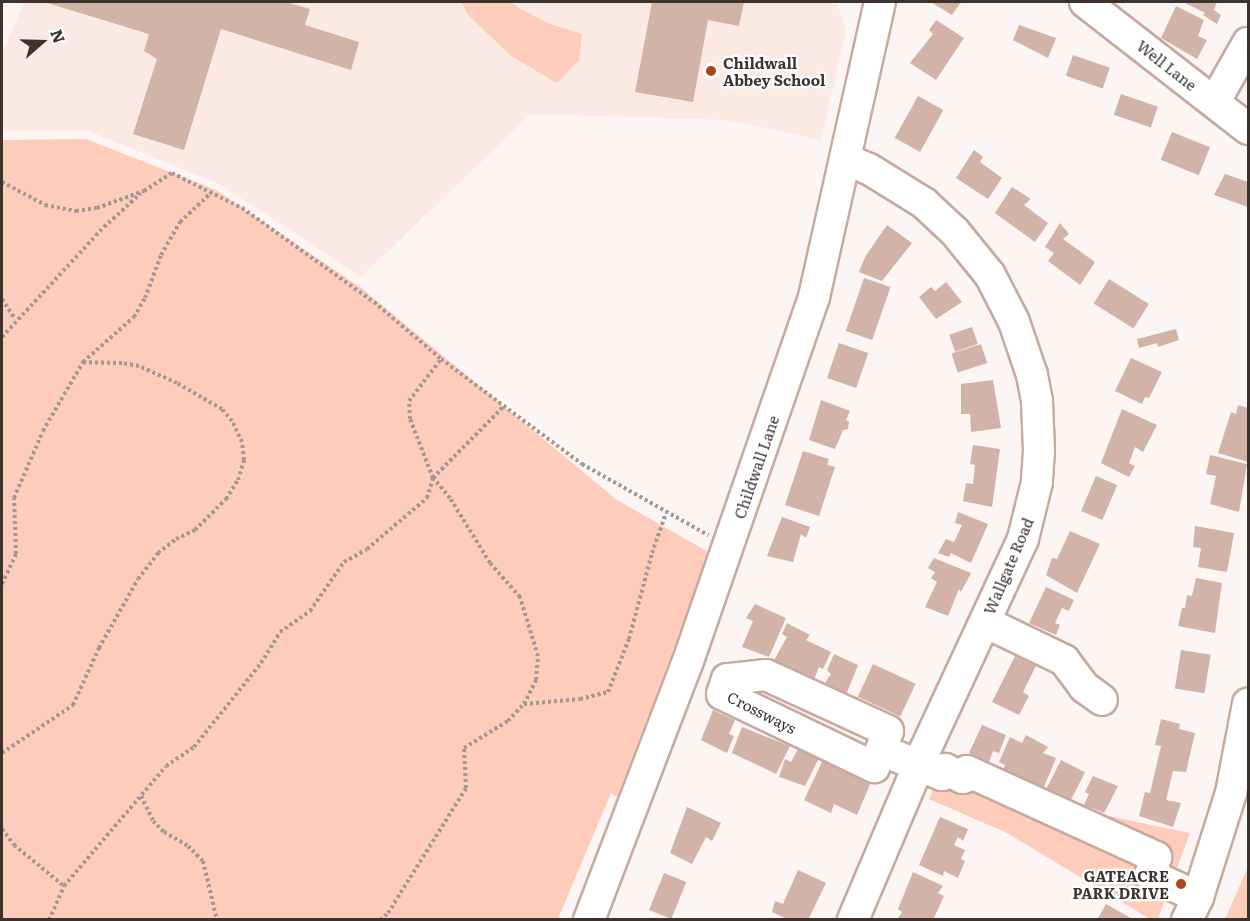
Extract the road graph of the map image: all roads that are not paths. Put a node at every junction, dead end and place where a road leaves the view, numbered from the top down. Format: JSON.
{"nodes":[{"id":1,"x":1085,"y":2,"type":"edge"},
{"id":2,"x":874,"y":10,"type":"edge"},
{"id":3,"x":1248,"y":43,"type":"edge"},
{"id":4,"x":1215,"y":101,"type":"junction"},
{"id":5,"x":1248,"y":129,"type":"edge"},
{"id":6,"x":845,"y":159,"type":"junction"},
{"id":7,"x":985,"y":622,"type":"junction"},
{"id":8,"x":1102,"y":700,"type":"dead end"},
{"id":9,"x":1248,"y":704,"type":"edge"},
{"id":10,"x":881,"y":750,"type":"junction"},
{"id":11,"x":942,"y":773,"type":"junction"},
{"id":12,"x":1193,"y":908,"type":"edge"},
{"id":13,"x":589,"y":920,"type":"edge"},
{"id":14,"x":853,"y":920,"type":"edge"}],
"edges":[{"from":1,"to":4,"type":"street","name":"Well Lane"},
{"from":2,"to":6,"type":"street","name":"Childwall Lane"},
{"from":3,"to":4,"type":"street"},
{"from":4,"to":5,"type":"street","name":"Well Lane"},
{"from":6,"to":7,"type":"street","name":"Wallgate Road"},
{"from":6,"to":13,"type":"street","name":"Childwall Lane"},
{"from":7,"to":8,"type":"street"},
{"from":7,"to":11,"type":"street","name":"Wallgate Road"},
{"from":9,"to":12,"type":"street"},
{"from":10,"to":10,"type":"street","name":"Crossways"},
{"from":10,"to":11,"type":"street"},
{"from":11,"to":12,"type":"street"},
{"from":11,"to":14,"type":"street","name":"Wallgate Road"}]}
